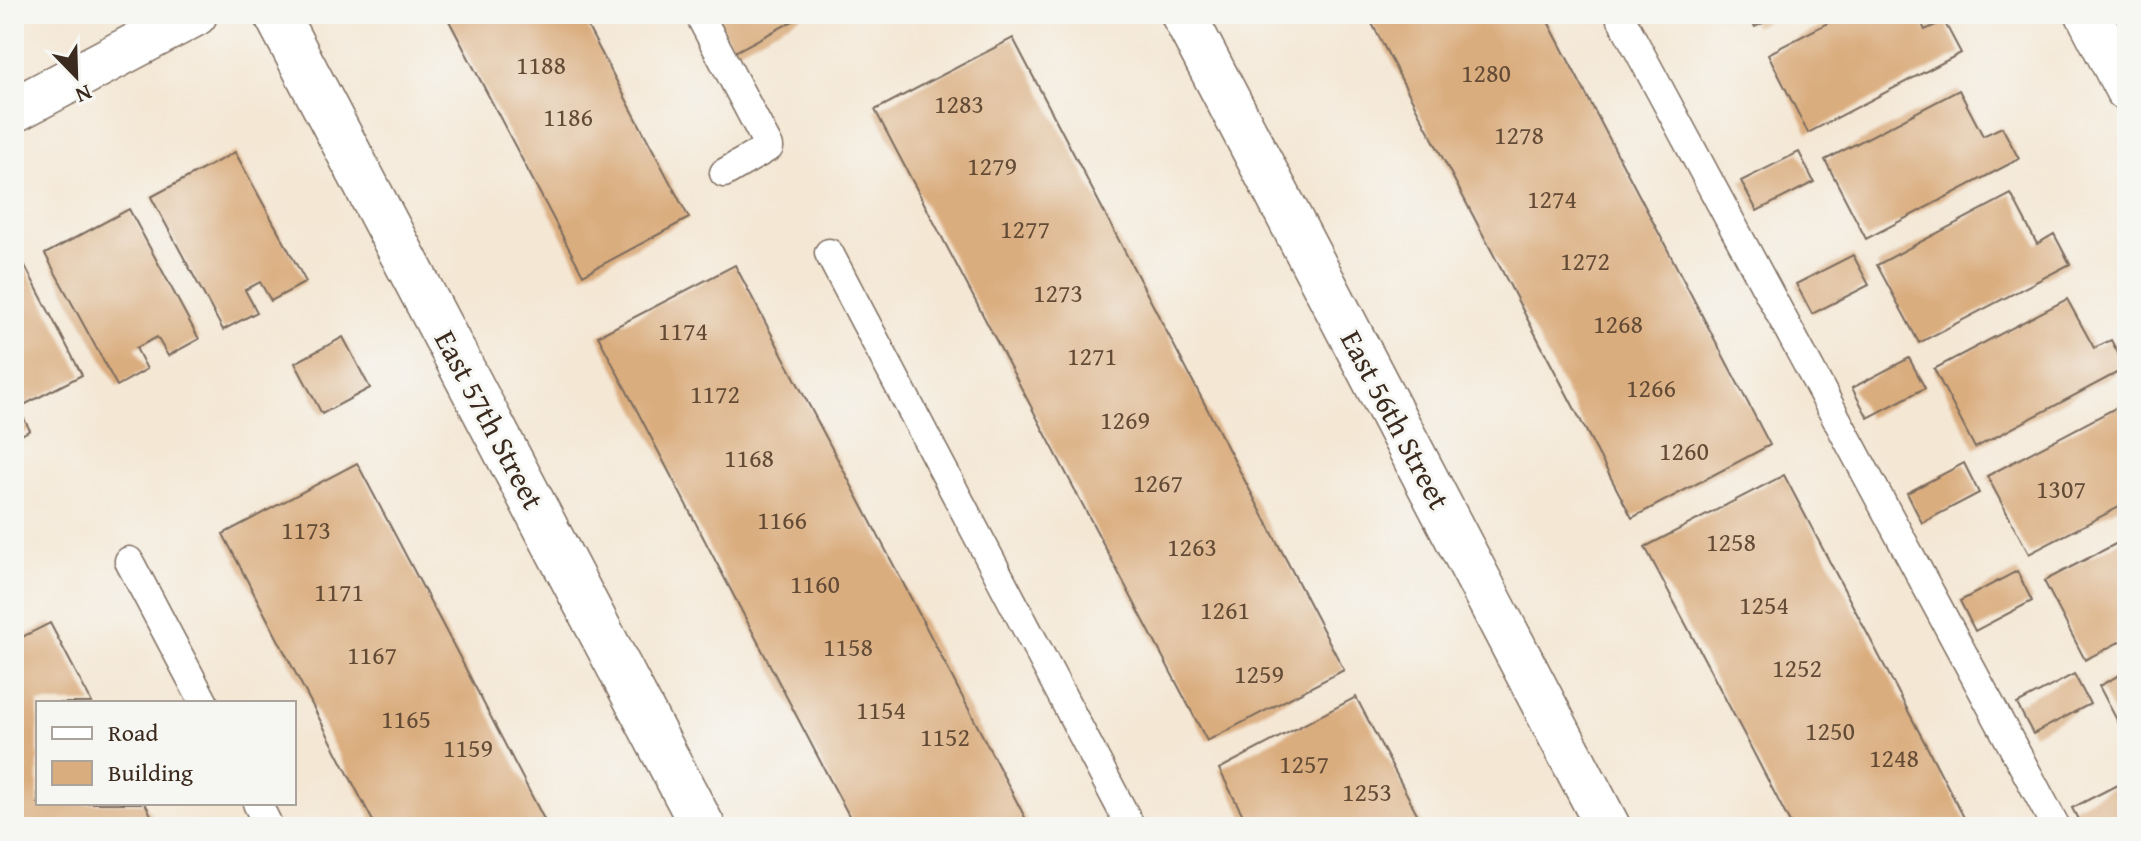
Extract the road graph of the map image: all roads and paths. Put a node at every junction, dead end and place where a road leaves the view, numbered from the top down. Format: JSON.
{"nodes":[{"id":1,"x":195,"y":14,"type":"edge"},
{"id":2,"x":276,"y":14,"type":"edge"},
{"id":3,"x":699,"y":14,"type":"edge"},
{"id":4,"x":1183,"y":14,"type":"edge"},
{"id":5,"x":1619,"y":14,"type":"edge"},
{"id":6,"x":2088,"y":14,"type":"edge"},
{"id":7,"x":2127,"y":89,"type":"edge"},
{"id":8,"x":14,"y":110,"type":"edge"},
{"id":9,"x":724,"y":173,"type":"dead end"},
{"id":10,"x":829,"y":253,"type":"dead end"},
{"id":11,"x":129,"y":561,"type":"dead end"},
{"id":12,"x":203,"y":701,"type":"edge"},
{"id":13,"x":258,"y":805,"type":"edge"},
{"id":14,"x":269,"y":827,"type":"edge"},
{"id":15,"x":703,"y":827,"type":"edge"},
{"id":16,"x":1131,"y":827,"type":"edge"},
{"id":17,"x":1608,"y":827,"type":"edge"},
{"id":18,"x":2056,"y":827,"type":"edge"}],
"edges":[{"from":1,"to":8,"type":"street"},
{"from":2,"to":15,"type":"street","name":"East 57th Street"},
{"from":3,"to":9,"type":"lane"},
{"from":4,"to":17,"type":"street","name":"East 56th Street"},
{"from":5,"to":18,"type":"lane"},
{"from":6,"to":7,"type":"street"},
{"from":10,"to":16,"type":"lane"},
{"from":11,"to":12,"type":"lane"},
{"from":13,"to":14,"type":"lane"}]}
